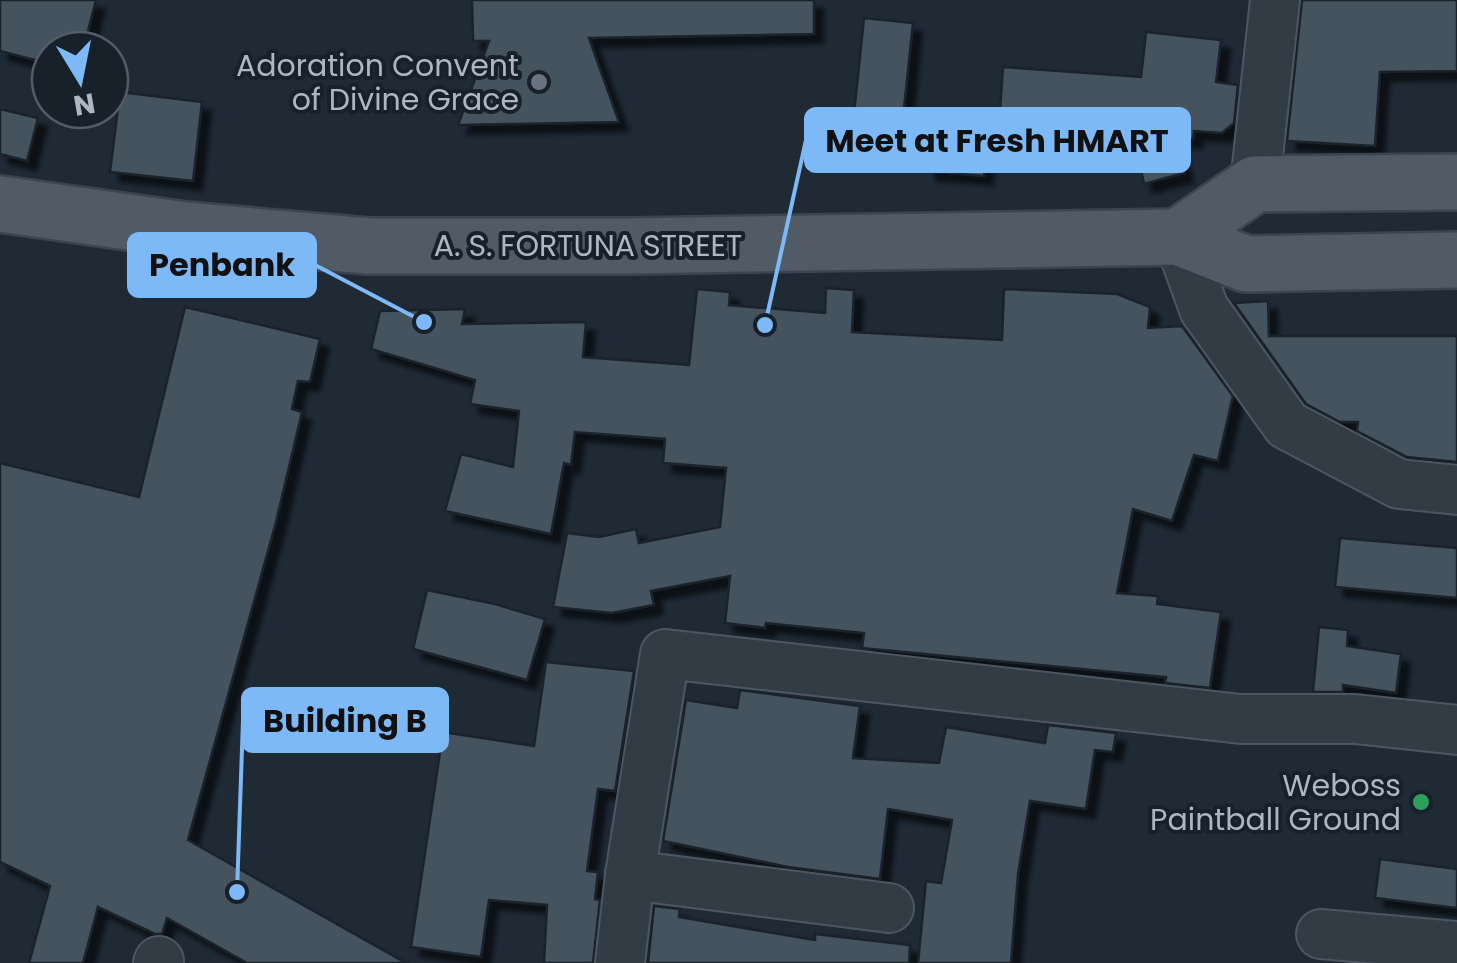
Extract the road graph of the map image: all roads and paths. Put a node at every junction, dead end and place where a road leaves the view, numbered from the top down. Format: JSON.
{"nodes":[{"id":1,"x":1275,"y":0,"type":"edge"},
{"id":2,"x":1457,"y":182,"type":"edge"},
{"id":3,"x":1255,"y":184,"type":"junction"},
{"id":4,"x":0,"y":204,"type":"edge"},
{"id":5,"x":1178,"y":236,"type":"junction"},
{"id":6,"x":1457,"y":260,"type":"edge"},
{"id":7,"x":1457,"y":490,"type":"edge"},
{"id":8,"x":1457,"y":730,"type":"edge"},
{"id":9,"x":630,"y":876,"type":"junction"},
{"id":10,"x":890,"y":908,"type":"dead end"},
{"id":11,"x":1321,"y":934,"type":"dead end"},
{"id":12,"x":1457,"y":946,"type":"edge"},
{"id":13,"x":620,"y":963,"type":"edge"}],
"edges":[{"from":1,"to":3,"type":"street"},
{"from":2,"to":3,"type":"main road"},
{"from":3,"to":5,"type":"main road"},
{"from":4,"to":5,"type":"main road","name":"A. S. FORTUNA STREET"},
{"from":5,"to":6,"type":"main road","name":"A. S. FORTUNA STREET"},
{"from":5,"to":7,"type":"street"},
{"from":8,"to":9,"type":"street"},
{"from":9,"to":10,"type":"street"},
{"from":9,"to":13,"type":"street"},
{"from":11,"to":12,"type":"street"}]}
